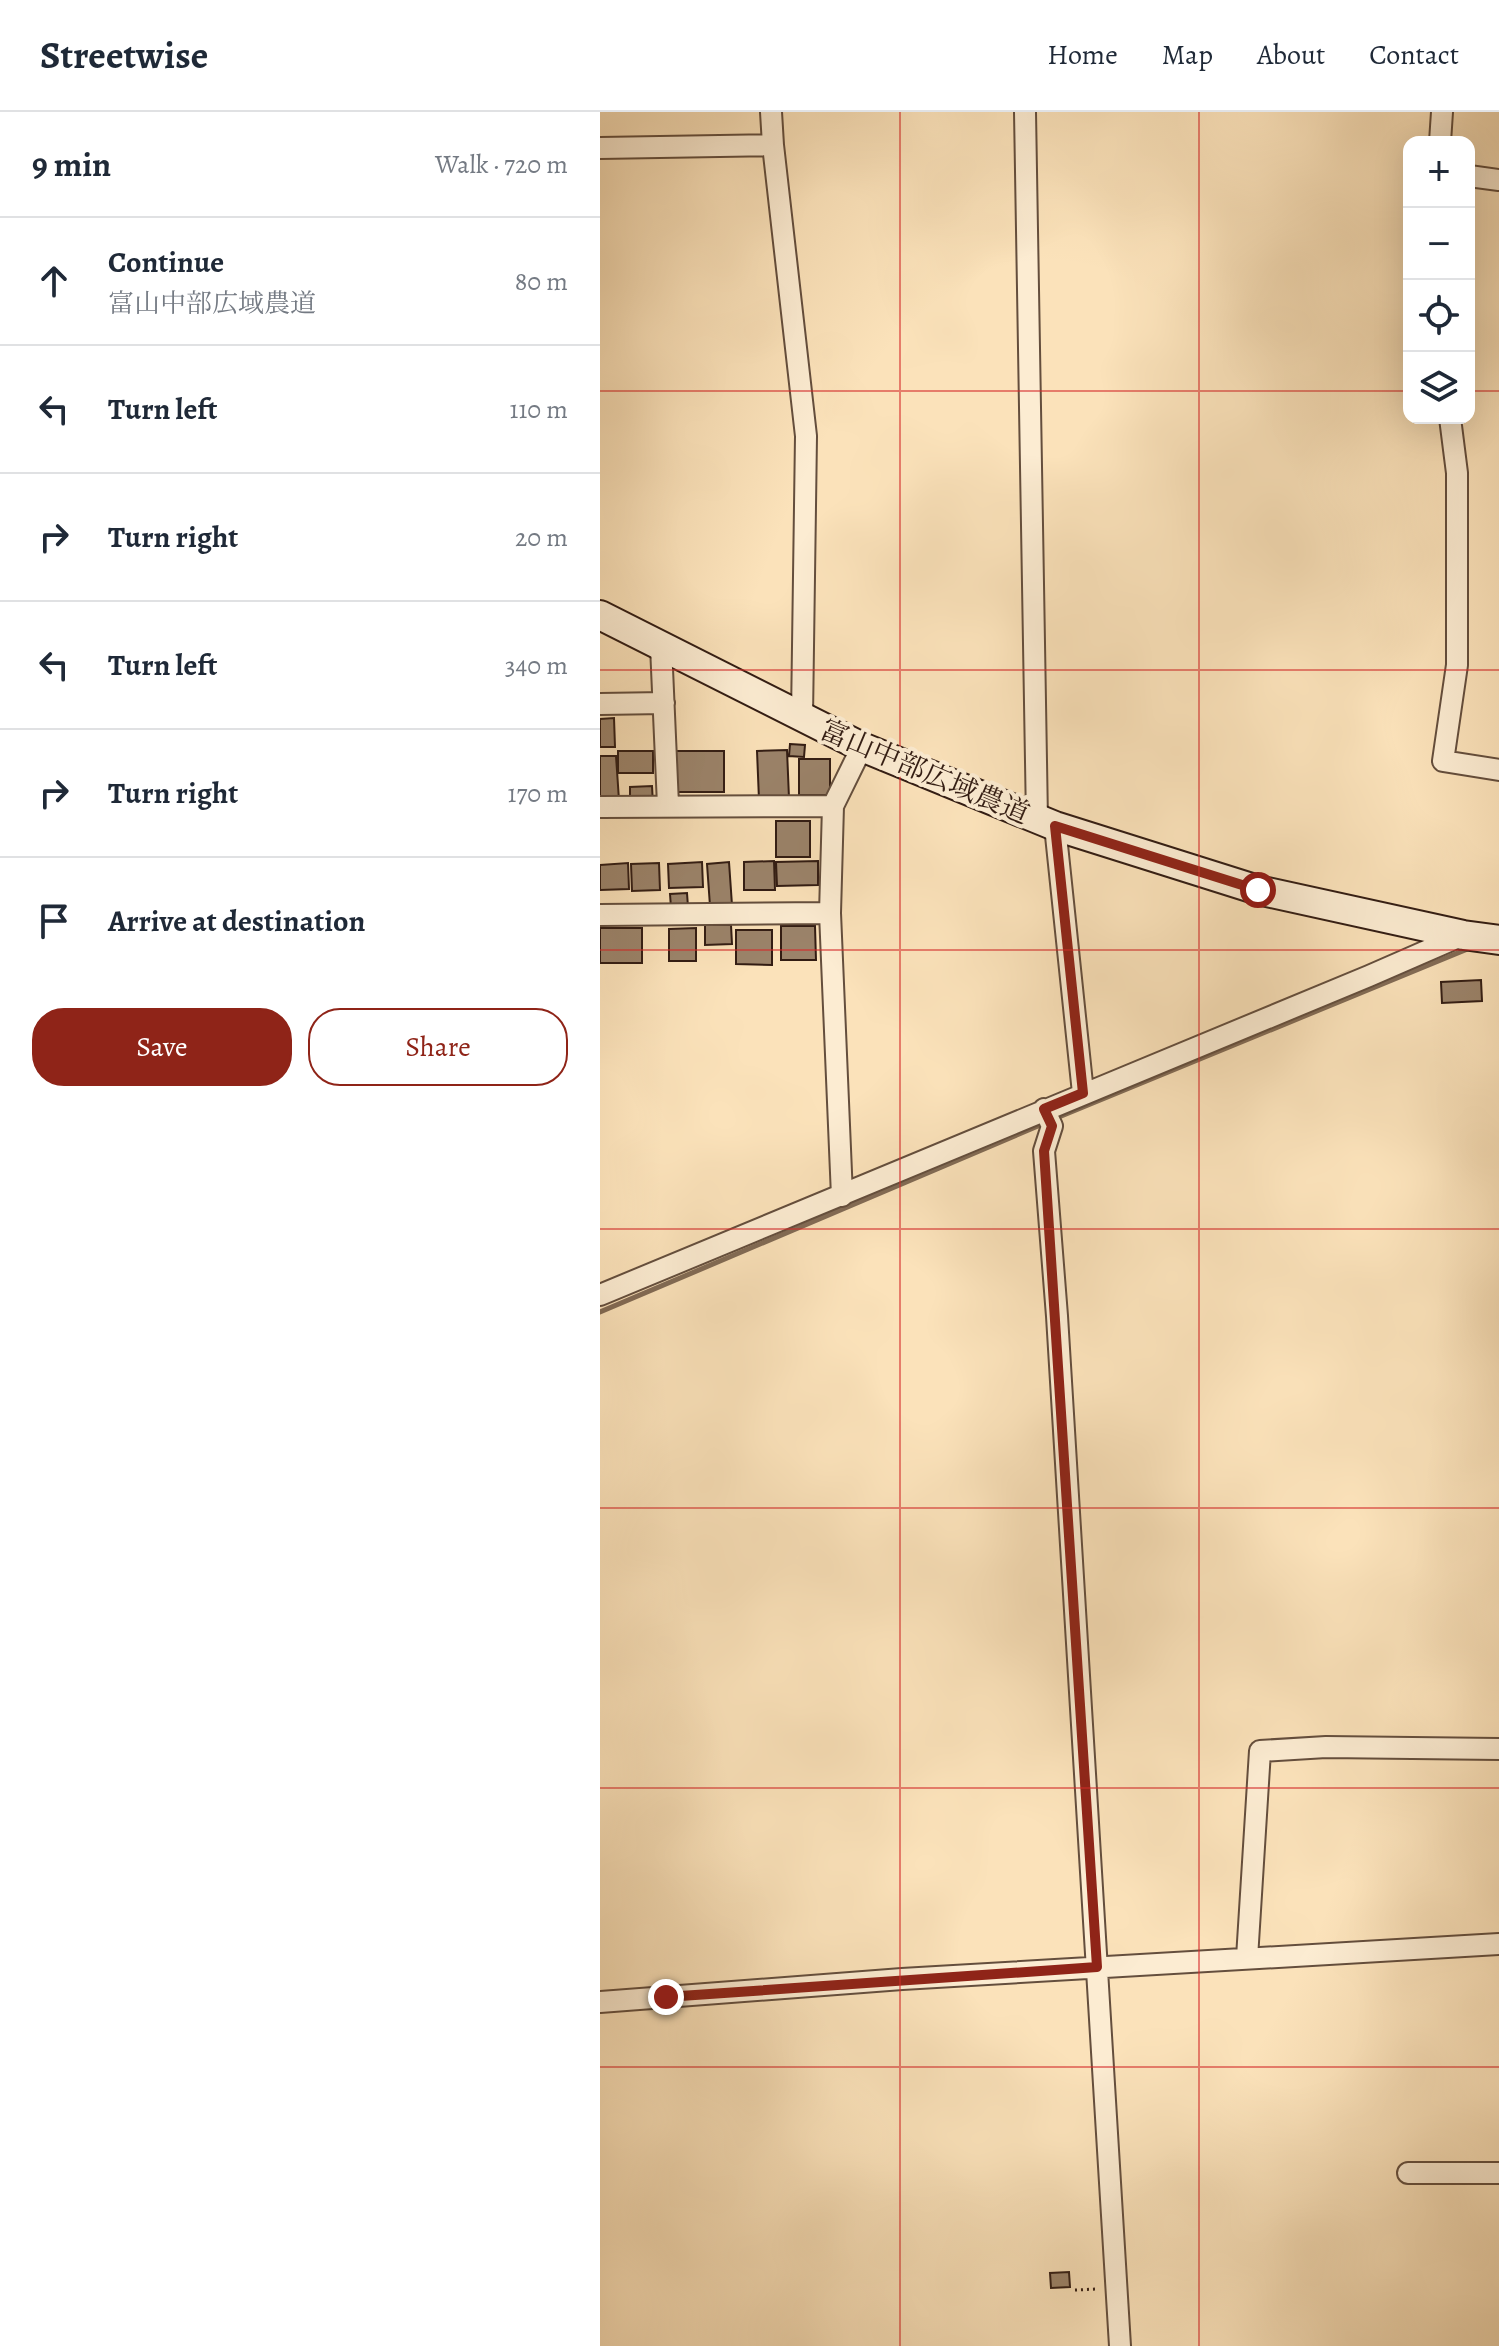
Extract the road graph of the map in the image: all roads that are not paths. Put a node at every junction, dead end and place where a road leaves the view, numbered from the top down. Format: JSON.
{"nodes":[{"id":1,"x":771,"y":112,"type":"edge"},
{"id":2,"x":1025,"y":112,"type":"edge"},
{"id":3,"x":1442,"y":112,"type":"edge"},
{"id":4,"x":1440,"y":136,"type":"edge"},
{"id":5,"x":773,"y":145,"type":"junction"},
{"id":6,"x":600,"y":148,"type":"edge"},
{"id":7,"x":1475,"y":177,"type":"edge"},
{"id":8,"x":1499,"y":180,"type":"edge"},
{"id":9,"x":1451,"y":424,"type":"edge"},
{"id":10,"x":600,"y":615,"type":"edge"},
{"id":11,"x":661,"y":646,"type":"junction"},
{"id":12,"x":664,"y":703,"type":"junction"},
{"id":13,"x":600,"y":704,"type":"edge"},
{"id":14,"x":802,"y":717,"type":"junction"},
{"id":15,"x":862,"y":747,"type":"junction"},
{"id":16,"x":1499,"y":770,"type":"edge"},
{"id":17,"x":668,"y":805,"type":"junction"},
{"id":18,"x":833,"y":806,"type":"junction"},
{"id":19,"x":600,"y":807,"type":"edge"},
{"id":20,"x":1046,"y":823,"type":"junction"},
{"id":21,"x":830,"y":913,"type":"junction"},
{"id":22,"x":600,"y":915,"type":"edge"},
{"id":23,"x":1463,"y":935,"type":"junction"},
{"id":24,"x":1499,"y":940,"type":"edge"},
{"id":25,"x":1083,"y":1093,"type":"junction"},
{"id":26,"x":1044,"y":1109,"type":"junction"},
{"id":27,"x":842,"y":1196,"type":"junction"},
{"id":28,"x":600,"y":1295,"type":"edge"},
{"id":29,"x":1499,"y":1749,"type":"edge"},
{"id":30,"x":1499,"y":1944,"type":"edge"},
{"id":31,"x":1247,"y":1958,"type":"junction"},
{"id":32,"x":1097,"y":1967,"type":"junction"},
{"id":33,"x":600,"y":2002,"type":"edge"},
{"id":34,"x":1408,"y":2173,"type":"dead end"},
{"id":35,"x":1499,"y":2173,"type":"edge"},
{"id":36,"x":1120,"y":2346,"type":"edge"}],
"edges":[{"from":1,"to":5,"type":"street"},
{"from":2,"to":20,"type":"street"},
{"from":3,"to":4,"type":"street"},
{"from":5,"to":6,"type":"street"},
{"from":5,"to":14,"type":"street"},
{"from":7,"to":8,"type":"street"},
{"from":9,"to":16,"type":"street"},
{"from":10,"to":11,"type":"street","name":"富山中部広域農道"},
{"from":11,"to":12,"type":"street"},
{"from":11,"to":14,"type":"street","name":"富山中部広域農道"},
{"from":12,"to":13,"type":"street"},
{"from":12,"to":17,"type":"street"},
{"from":14,"to":15,"type":"street","name":"富山中部広域農道"},
{"from":15,"to":18,"type":"street"},
{"from":15,"to":20,"type":"street","name":"富山中部広域農道"},
{"from":17,"to":18,"type":"street"},
{"from":17,"to":19,"type":"street"},
{"from":18,"to":21,"type":"street"},
{"from":20,"to":23,"type":"street","name":"富山中部広域農道"},
{"from":20,"to":25,"type":"street"},
{"from":21,"to":22,"type":"street"},
{"from":21,"to":27,"type":"street"},
{"from":23,"to":24,"type":"street","name":"富山中部広域農道"},
{"from":23,"to":25,"type":"street"},
{"from":25,"to":26,"type":"street"},
{"from":26,"to":27,"type":"street"},
{"from":26,"to":32,"type":"street"},
{"from":27,"to":28,"type":"street"},
{"from":29,"to":31,"type":"street"},
{"from":30,"to":31,"type":"street"},
{"from":31,"to":32,"type":"street"},
{"from":32,"to":33,"type":"street"},
{"from":32,"to":36,"type":"street"},
{"from":34,"to":35,"type":"street"}]}
